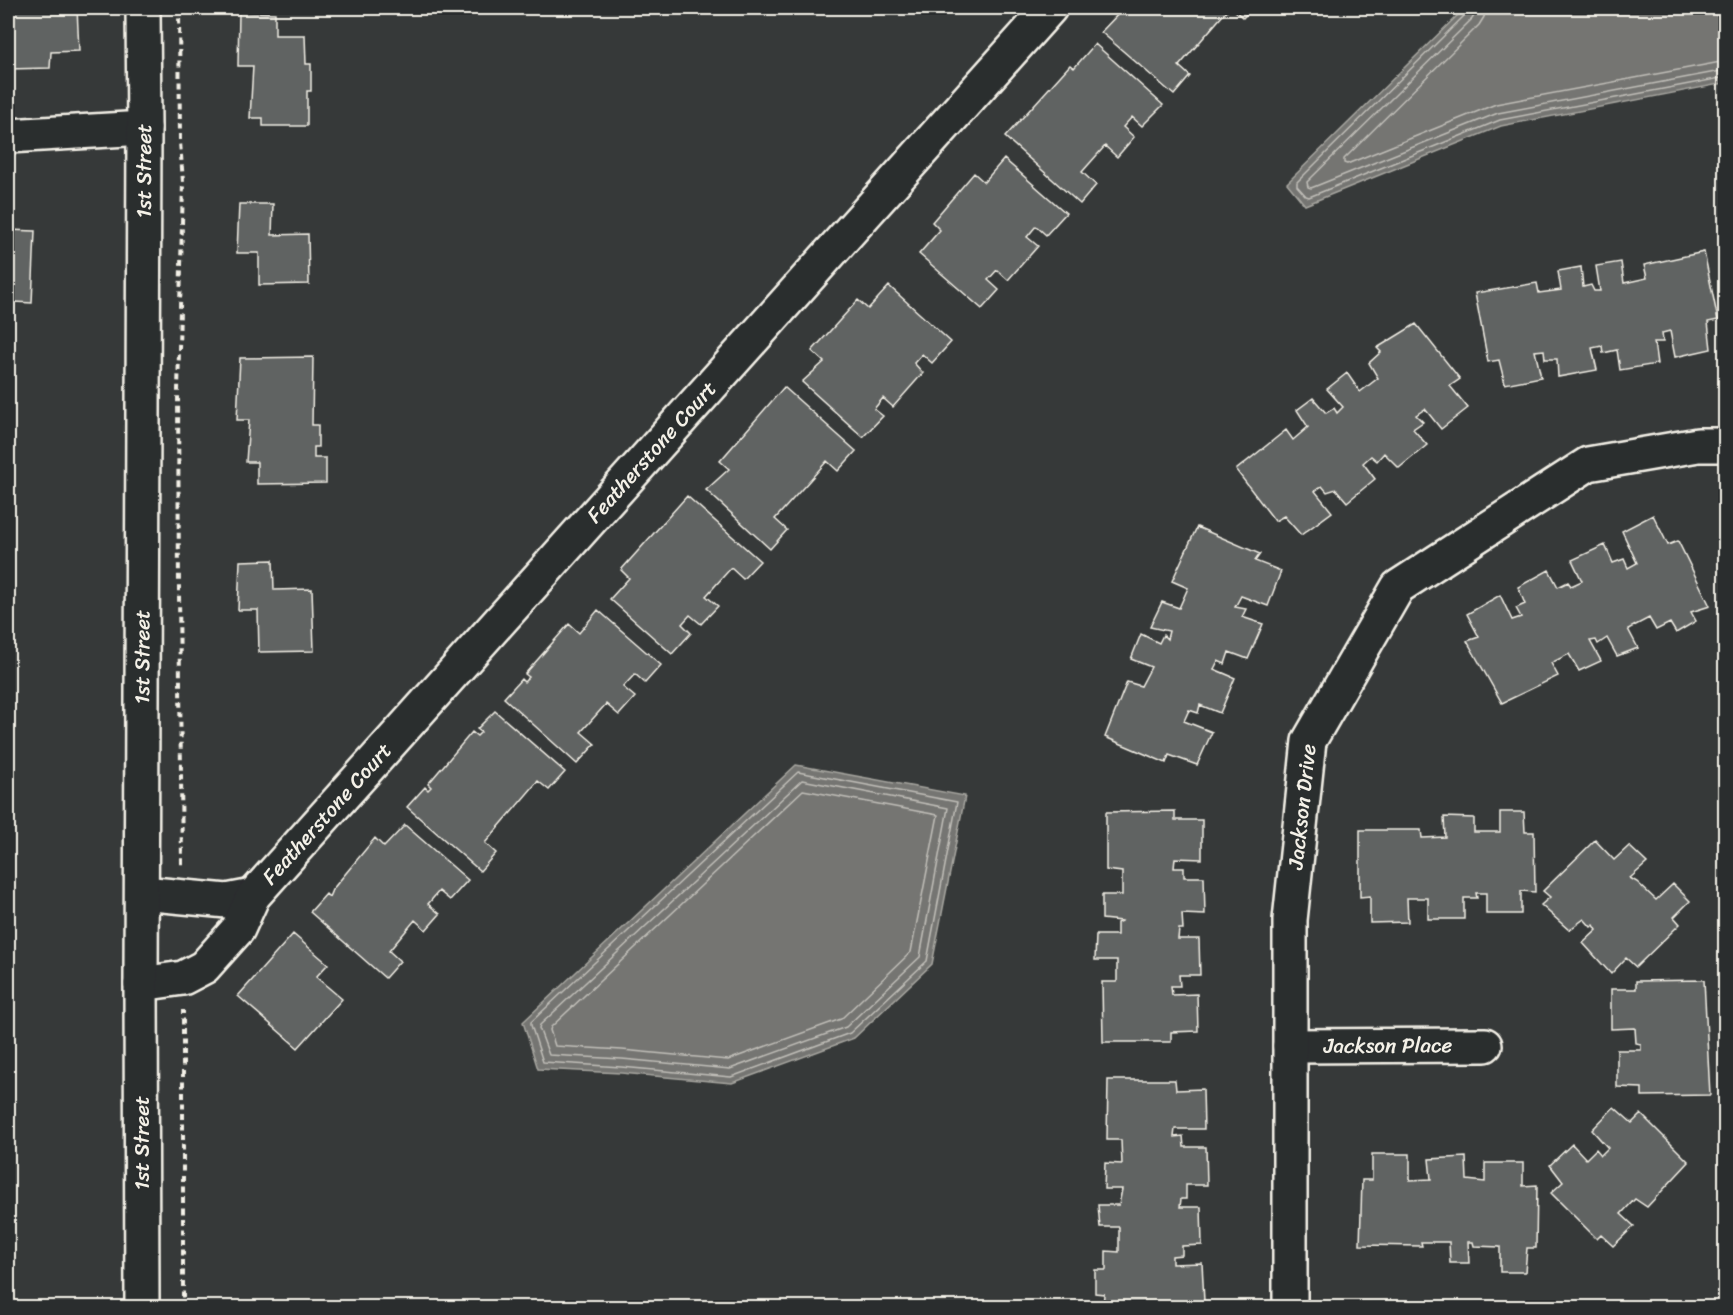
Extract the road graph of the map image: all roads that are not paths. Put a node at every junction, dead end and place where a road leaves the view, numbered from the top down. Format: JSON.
{"nodes":[{"id":1,"x":143,"y":8,"type":"edge"},
{"id":2,"x":1050,"y":8,"type":"edge"},
{"id":3,"x":144,"y":128,"type":"junction"},
{"id":4,"x":8,"y":136,"type":"edge"},
{"id":5,"x":1725,"y":445,"type":"edge"},
{"id":6,"x":142,"y":893,"type":"junction"},
{"id":7,"x":253,"y":896,"type":"junction"},
{"id":8,"x":141,"y":984,"type":"junction"},
{"id":9,"x":1485,"y":1045,"type":"dead end"},
{"id":10,"x":1290,"y":1046,"type":"junction"},
{"id":11,"x":142,"y":1308,"type":"edge"},
{"id":12,"x":1290,"y":1308,"type":"edge"}],
"edges":[{"from":1,"to":3,"type":"street","name":"1st Street"},
{"from":2,"to":7,"type":"street","name":"Featherstone Court"},
{"from":3,"to":4,"type":"street"},
{"from":3,"to":6,"type":"street","name":"1st Street"},
{"from":5,"to":10,"type":"street","name":"Jackson Drive"},
{"from":6,"to":7,"type":"street","name":"Featherstone Court"},
{"from":6,"to":8,"type":"street","name":"1st Street"},
{"from":7,"to":8,"type":"street","name":"Featherstone Court"},
{"from":8,"to":11,"type":"street","name":"1st Street"},
{"from":9,"to":10,"type":"street","name":"Jackson Place"},
{"from":10,"to":12,"type":"street","name":"Jackson Drive"}]}
